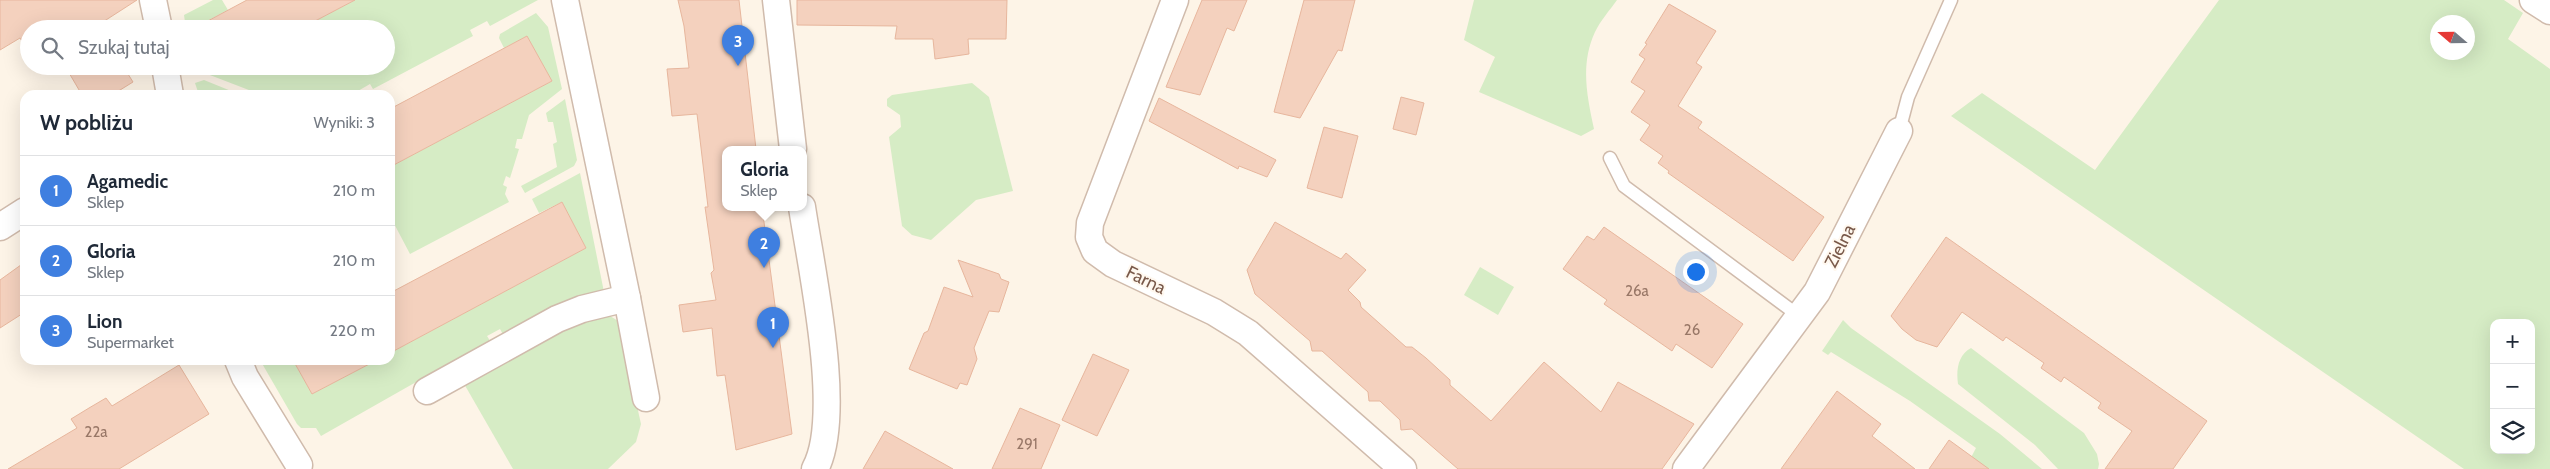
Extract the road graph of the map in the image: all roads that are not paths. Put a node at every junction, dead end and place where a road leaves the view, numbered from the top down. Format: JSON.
{"nodes":[{"id":1,"x":153,"y":0,"type":"edge"},
{"id":2,"x":566,"y":0,"type":"edge"},
{"id":3,"x":776,"y":0,"type":"edge"},
{"id":4,"x":1951,"y":0,"type":"edge"},
{"id":5,"x":2533,"y":0,"type":"edge"},
{"id":6,"x":1170,"y":2,"type":"edge"},
{"id":7,"x":2550,"y":11,"type":"edge"},
{"id":8,"x":156,"y":20,"type":"edge"},
{"id":9,"x":167,"y":75,"type":"edge"},
{"id":10,"x":169,"y":90,"type":"edge"},
{"id":11,"x":1899,"y":131,"type":"joint"},
{"id":12,"x":793,"y":146,"type":"edge"},
{"id":13,"x":1610,"y":158,"type":"dead end"},
{"id":14,"x":803,"y":211,"type":"edge"},
{"id":15,"x":20,"y":214,"type":"edge"},
{"id":16,"x":0,"y":227,"type":"edge"},
{"id":17,"x":627,"y":298,"type":"junction"},
{"id":18,"x":1799,"y":316,"type":"junction"},
{"id":19,"x":240,"y":365,"type":"edge"},
{"id":20,"x":427,"y":391,"type":"dead end"},
{"id":21,"x":646,"y":398,"type":"dead end"},
{"id":22,"x":299,"y":465,"type":"dead end"},
{"id":23,"x":815,"y":469,"type":"edge"},
{"id":24,"x":1403,"y":469,"type":"edge"},
{"id":25,"x":1686,"y":469,"type":"edge"}],
"edges":[{"from":1,"to":8,"type":"street"},
{"from":2,"to":17,"type":"street"},
{"from":3,"to":12,"type":"street"},
{"from":4,"to":11,"type":"lane","name":"Zielna"},
{"from":5,"to":7,"type":"street"},
{"from":6,"to":24,"type":"street","name":"Farna"},
{"from":9,"to":10,"type":"street"},
{"from":11,"to":18,"type":"street","name":"Zielna"},
{"from":13,"to":18,"type":"lane"},
{"from":14,"to":23,"type":"street"},
{"from":15,"to":16,"type":"street"},
{"from":17,"to":20,"type":"street"},
{"from":17,"to":21,"type":"street"},
{"from":18,"to":25,"type":"street","name":"Zielna"},
{"from":19,"to":22,"type":"street"}]}
